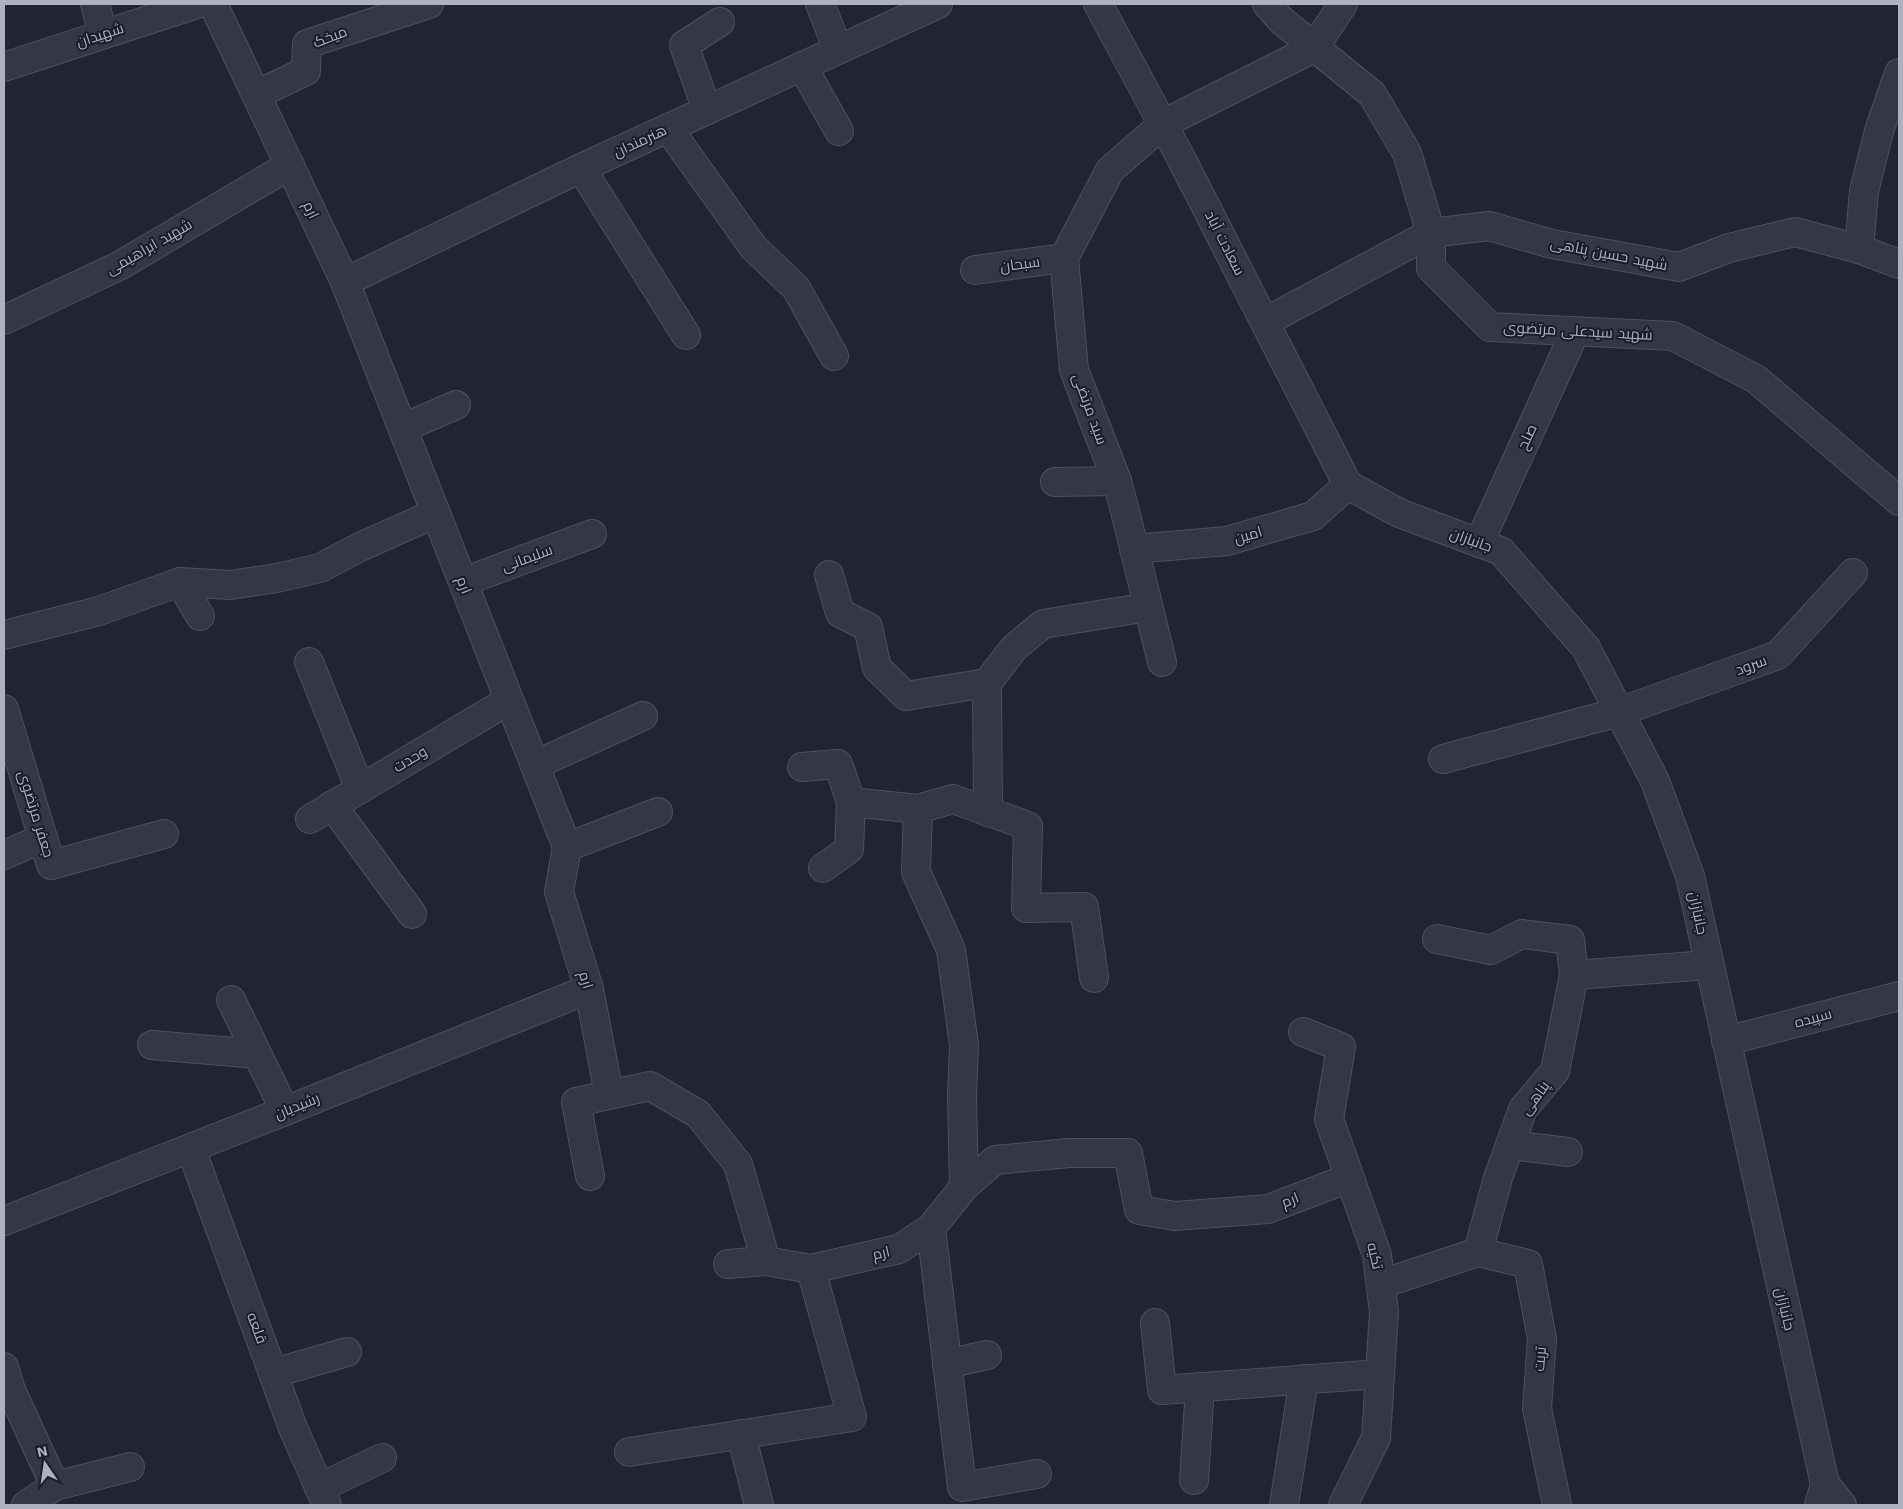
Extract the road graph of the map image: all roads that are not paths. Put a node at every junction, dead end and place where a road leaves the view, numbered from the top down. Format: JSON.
{"nodes":[{"id":1,"x":95,"y":4,"type":"edge"},
{"id":2,"x":197,"y":4,"type":"edge"},
{"id":3,"x":213,"y":4,"type":"edge"},
{"id":4,"x":428,"y":4,"type":"edge"},
{"id":5,"x":820,"y":4,"type":"edge"},
{"id":6,"x":938,"y":4,"type":"edge"},
{"id":7,"x":1098,"y":4,"type":"edge"},
{"id":8,"x":1267,"y":4,"type":"edge"},
{"id":9,"x":1343,"y":4,"type":"edge"},
{"id":10,"x":720,"y":22,"type":"dead end"},
{"id":11,"x":104,"y":34,"type":"junction"},
{"id":12,"x":1314,"y":48,"type":"junction"},
{"id":13,"x":838,"y":49,"type":"junction"},
{"id":14,"x":802,"y":66,"type":"junction"},
{"id":15,"x":4,"y":67,"type":"edge"},
{"id":16,"x":1899,"y":73,"type":"edge"},
{"id":17,"x":256,"y":95,"type":"junction"},
{"id":18,"x":707,"y":110,"type":"junction"},
{"id":19,"x":1163,"y":124,"type":"junction"},
{"id":20,"x":668,"y":128,"type":"junction"},
{"id":21,"x":839,"y":131,"type":"dead end"},
{"id":22,"x":290,"y":165,"type":"junction"},
{"id":23,"x":581,"y":168,"type":"junction"},
{"id":24,"x":1431,"y":233,"type":"junction"},
{"id":25,"x":1859,"y":249,"type":"junction"},
{"id":26,"x":1064,"y":258,"type":"junction"},
{"id":27,"x":1899,"y":264,"type":"edge"},
{"id":28,"x":975,"y":270,"type":"dead end"},
{"id":29,"x":346,"y":282,"type":"junction"},
{"id":30,"x":4,"y":320,"type":"edge"},
{"id":31,"x":1265,"y":322,"type":"junction"},
{"id":32,"x":1575,"y":332,"type":"junction"},
{"id":33,"x":686,"y":335,"type":"dead end"},
{"id":34,"x":834,"y":356,"type":"dead end"},
{"id":35,"x":456,"y":405,"type":"dead end"},
{"id":36,"x":403,"y":428,"type":"junction"},
{"id":37,"x":1117,"y":481,"type":"junction"},
{"id":38,"x":1056,"y":482,"type":"dead end"},
{"id":39,"x":1348,"y":485,"type":"junction"},
{"id":40,"x":1899,"y":501,"type":"edge"},
{"id":41,"x":436,"y":513,"type":"junction"},
{"id":42,"x":592,"y":534,"type":"dead end"},
{"id":43,"x":1479,"y":543,"type":"junction"},
{"id":44,"x":1134,"y":549,"type":"junction"},
{"id":45,"x":1854,"y":573,"type":"dead end"},
{"id":46,"x":829,"y":575,"type":"dead end"},
{"id":47,"x":180,"y":582,"type":"junction"},
{"id":48,"x":462,"y":582,"type":"junction"},
{"id":49,"x":1148,"y":607,"type":"junction"},
{"id":50,"x":200,"y":616,"type":"dead end"},
{"id":51,"x":4,"y":635,"type":"edge"},
{"id":52,"x":309,"y":662,"type":"dead end"},
{"id":53,"x":1162,"y":662,"type":"dead end"},
{"id":54,"x":987,"y":683,"type":"junction"},
{"id":55,"x":509,"y":700,"type":"junction"},
{"id":56,"x":4,"y":709,"type":"edge"},
{"id":57,"x":1620,"y":712,"type":"junction"},
{"id":58,"x":643,"y":716,"type":"dead end"},
{"id":59,"x":1442,"y":759,"type":"dead end"},
{"id":60,"x":534,"y":765,"type":"junction"},
{"id":61,"x":802,"y":767,"type":"dead end"},
{"id":62,"x":360,"y":789,"type":"junction"},
{"id":63,"x":851,"y":802,"type":"junction"},
{"id":64,"x":918,"y":809,"type":"junction"},
{"id":65,"x":658,"y":812,"type":"dead end"},
{"id":66,"x":988,"y":812,"type":"junction"},
{"id":67,"x":164,"y":834,"type":"dead end"},
{"id":68,"x":43,"y":838,"type":"junction"},
{"id":69,"x":566,"y":847,"type":"junction"},
{"id":70,"x":4,"y":855,"type":"edge"},
{"id":71,"x":823,"y":868,"type":"dead end"},
{"id":72,"x":412,"y":914,"type":"dead end"},
{"id":73,"x":1437,"y":939,"type":"dead end"},
{"id":74,"x":1709,"y":965,"type":"junction"},
{"id":75,"x":1574,"y":975,"type":"junction"},
{"id":76,"x":1094,"y":978,"type":"dead end"},
{"id":77,"x":589,"y":989,"type":"junction"},
{"id":78,"x":1899,"y":996,"type":"edge"},
{"id":79,"x":231,"y":1000,"type":"dead end"},
{"id":80,"x":1303,"y":1032,"type":"dead end"},
{"id":81,"x":1726,"y":1041,"type":"junction"},
{"id":82,"x":152,"y":1045,"type":"dead end"},
{"id":83,"x":258,"y":1054,"type":"junction"},
{"id":84,"x":609,"y":1094,"type":"junction"},
{"id":85,"x":285,"y":1112,"type":"junction"},
{"id":86,"x":1510,"y":1145,"type":"junction"},
{"id":87,"x":191,"y":1148,"type":"junction"},
{"id":88,"x":1568,"y":1152,"type":"dead end"},
{"id":89,"x":590,"y":1176,"type":"dead end"},
{"id":90,"x":1349,"y":1178,"type":"junction"},
{"id":91,"x":964,"y":1187,"type":"junction"},
{"id":92,"x":4,"y":1221,"type":"edge"},
{"id":93,"x":931,"y":1228,"type":"junction"},
{"id":94,"x":1478,"y":1252,"type":"junction"},
{"id":95,"x":766,"y":1261,"type":"junction"},
{"id":96,"x":728,"y":1264,"type":"dead end"},
{"id":97,"x":811,"y":1269,"type":"junction"},
{"id":98,"x":1381,"y":1284,"type":"junction"},
{"id":99,"x":1155,"y":1323,"type":"dead end"},
{"id":100,"x":347,"y":1352,"type":"dead end"},
{"id":101,"x":987,"y":1355,"type":"dead end"},
{"id":102,"x":947,"y":1364,"type":"junction"},
{"id":103,"x":4,"y":1367,"type":"edge"},
{"id":104,"x":274,"y":1373,"type":"junction"},
{"id":105,"x":1380,"y":1374,"type":"junction"},
{"id":106,"x":1304,"y":1379,"type":"junction"},
{"id":107,"x":1200,"y":1387,"type":"junction"},
{"id":108,"x":741,"y":1434,"type":"junction"},
{"id":109,"x":629,"y":1452,"type":"dead end"},
{"id":110,"x":382,"y":1458,"type":"dead end"},
{"id":111,"x":130,"y":1467,"type":"dead end"},
{"id":112,"x":1037,"y":1474,"type":"dead end"},
{"id":113,"x":1194,"y":1480,"type":"dead end"},
{"id":114,"x":55,"y":1486,"type":"junction"},
{"id":115,"x":1822,"y":1495,"type":"edge"},
{"id":116,"x":323,"y":1497,"type":"edge"},
{"id":117,"x":26,"y":1505,"type":"edge"},
{"id":118,"x":759,"y":1505,"type":"edge"},
{"id":119,"x":1284,"y":1505,"type":"edge"},
{"id":120,"x":1343,"y":1505,"type":"edge"},
{"id":121,"x":1557,"y":1505,"type":"edge"},
{"id":122,"x":1842,"y":1505,"type":"edge"}],
"edges":[{"from":1,"to":11,"type":"street"},
{"from":2,"to":11,"type":"street","name":"شهیدان"},
{"from":3,"to":17,"type":"street","name":"ارم"},
{"from":4,"to":17,"type":"street","name":"میخک"},
{"from":5,"to":13,"type":"street"},
{"from":6,"to":13,"type":"street","name":"هنرمندان"},
{"from":7,"to":19,"type":"street","name":"سعادت آباد"},
{"from":8,"to":12,"type":"street","name":"شهید سیدعلی مرتضوی"},
{"from":9,"to":12,"type":"street"},
{"from":10,"to":18,"type":"street"},
{"from":11,"to":15,"type":"street","name":"شهیدان"},
{"from":12,"to":19,"type":"street"},
{"from":12,"to":24,"type":"street","name":"شهید سیدعلی مرتضوی"},
{"from":13,"to":14,"type":"street","name":"هنرمندان"},
{"from":14,"to":18,"type":"street","name":"هنرمندان"},
{"from":14,"to":21,"type":"street"},
{"from":16,"to":25,"type":"street"},
{"from":17,"to":22,"type":"street","name":"ارم"},
{"from":18,"to":20,"type":"street","name":"هنرمندان"},
{"from":19,"to":26,"type":"street"},
{"from":19,"to":31,"type":"street","name":"سعادت آباد"},
{"from":20,"to":23,"type":"street","name":"هنرمندان"},
{"from":20,"to":34,"type":"street"},
{"from":22,"to":29,"type":"street","name":"ارم"},
{"from":22,"to":30,"type":"street","name":"شهید ابراهیمی"},
{"from":23,"to":29,"type":"street","name":"هنرمندان"},
{"from":23,"to":33,"type":"street"},
{"from":24,"to":25,"type":"street","name":"شهید حسین پناهی"},
{"from":24,"to":31,"type":"street"},
{"from":24,"to":32,"type":"street","name":"شهید سیدعلی مرتضوی"},
{"from":25,"to":27,"type":"street","name":"شهید حسین پناهی"},
{"from":26,"to":28,"type":"street","name":"سبحان"},
{"from":26,"to":37,"type":"street","name":"سید مرتضی"},
{"from":29,"to":36,"type":"street","name":"ارم"},
{"from":31,"to":39,"type":"street","name":"سعادت آباد"},
{"from":32,"to":40,"type":"street","name":"شهید سیدعلی مرتضوی"},
{"from":32,"to":43,"type":"street","name":"صلح"},
{"from":35,"to":36,"type":"street"},
{"from":36,"to":41,"type":"street","name":"ارم"},
{"from":37,"to":38,"type":"street"},
{"from":37,"to":44,"type":"street","name":"سید مرتضی"},
{"from":39,"to":43,"type":"street","name":"جانبازان"},
{"from":39,"to":44,"type":"street","name":"امین"},
{"from":41,"to":47,"type":"street"},
{"from":41,"to":48,"type":"street","name":"ارم"},
{"from":42,"to":48,"type":"street","name":"سلیمانی"},
{"from":43,"to":57,"type":"street","name":"جانبازان"},
{"from":44,"to":49,"type":"street","name":"سید مرتضی"},
{"from":45,"to":57,"type":"street","name":"سرود"},
{"from":46,"to":54,"type":"street"},
{"from":47,"to":50,"type":"street"},
{"from":47,"to":51,"type":"street"},
{"from":48,"to":55,"type":"street","name":"ارم"},
{"from":49,"to":53,"type":"street","name":"سید مرتضی"},
{"from":49,"to":54,"type":"street"},
{"from":52,"to":62,"type":"street"},
{"from":54,"to":66,"type":"street"},
{"from":55,"to":60,"type":"street","name":"ارم"},
{"from":55,"to":62,"type":"street","name":"وحدت"},
{"from":56,"to":68,"type":"street","name":"جعفر مرتضوی"},
{"from":57,"to":59,"type":"street"},
{"from":57,"to":74,"type":"street","name":"جانبازان"},
{"from":58,"to":60,"type":"street"},
{"from":60,"to":69,"type":"street","name":"ارم"},
{"from":61,"to":63,"type":"street"},
{"from":62,"to":72,"type":"street","name":"وحدت"},
{"from":63,"to":64,"type":"street"},
{"from":63,"to":71,"type":"street"},
{"from":64,"to":66,"type":"street"},
{"from":64,"to":91,"type":"street"},
{"from":65,"to":69,"type":"street"},
{"from":66,"to":76,"type":"street"},
{"from":67,"to":68,"type":"street","name":"جعفر مرتضوی"},
{"from":68,"to":70,"type":"street"},
{"from":69,"to":77,"type":"street","name":"ارم"},
{"from":73,"to":75,"type":"street","name":"پناهی"},
{"from":74,"to":75,"type":"street"},
{"from":74,"to":81,"type":"street","name":"جانبازان"},
{"from":75,"to":86,"type":"street","name":"پناهی"},
{"from":77,"to":84,"type":"street","name":"ارم"},
{"from":77,"to":85,"type":"street","name":"رشیدیان"},
{"from":78,"to":81,"type":"street","name":"سپیده"},
{"from":79,"to":83,"type":"street"},
{"from":80,"to":90,"type":"street","name":"تکیه"},
{"from":81,"to":115,"type":"street","name":"جانبازان"},
{"from":82,"to":83,"type":"street"},
{"from":83,"to":85,"type":"street"},
{"from":84,"to":89,"type":"street"},
{"from":84,"to":95,"type":"street"},
{"from":85,"to":87,"type":"street","name":"رشیدیان"},
{"from":86,"to":88,"type":"street"},
{"from":86,"to":94,"type":"street","name":"پناهی"},
{"from":87,"to":92,"type":"street","name":"رشیدیان"},
{"from":87,"to":104,"type":"street","name":"قلعه"},
{"from":90,"to":91,"type":"street","name":"ارم"},
{"from":90,"to":98,"type":"street","name":"تکیه"},
{"from":91,"to":93,"type":"street","name":"ارم"},
{"from":93,"to":97,"type":"street","name":"ارم"},
{"from":93,"to":102,"type":"street"},
{"from":94,"to":98,"type":"street"},
{"from":94,"to":121,"type":"street","name":"تربت"},
{"from":95,"to":96,"type":"street","name":"ارم"},
{"from":95,"to":97,"type":"street","name":"ارم"},
{"from":97,"to":108,"type":"street"},
{"from":98,"to":105,"type":"street","name":"تکیه"},
{"from":99,"to":107,"type":"street"},
{"from":100,"to":104,"type":"street"},
{"from":101,"to":102,"type":"street"},
{"from":102,"to":112,"type":"street"},
{"from":103,"to":114,"type":"street"},
{"from":104,"to":116,"type":"street","name":"قلعه"},
{"from":105,"to":106,"type":"street"},
{"from":105,"to":120,"type":"street","name":"تکیه"},
{"from":106,"to":107,"type":"street"},
{"from":106,"to":119,"type":"street"},
{"from":107,"to":113,"type":"street"},
{"from":108,"to":109,"type":"street"},
{"from":108,"to":118,"type":"street"},
{"from":110,"to":116,"type":"street"},
{"from":111,"to":114,"type":"street"},
{"from":114,"to":117,"type":"street"},
{"from":115,"to":122,"type":"street","name":"جانبازان"}]}
